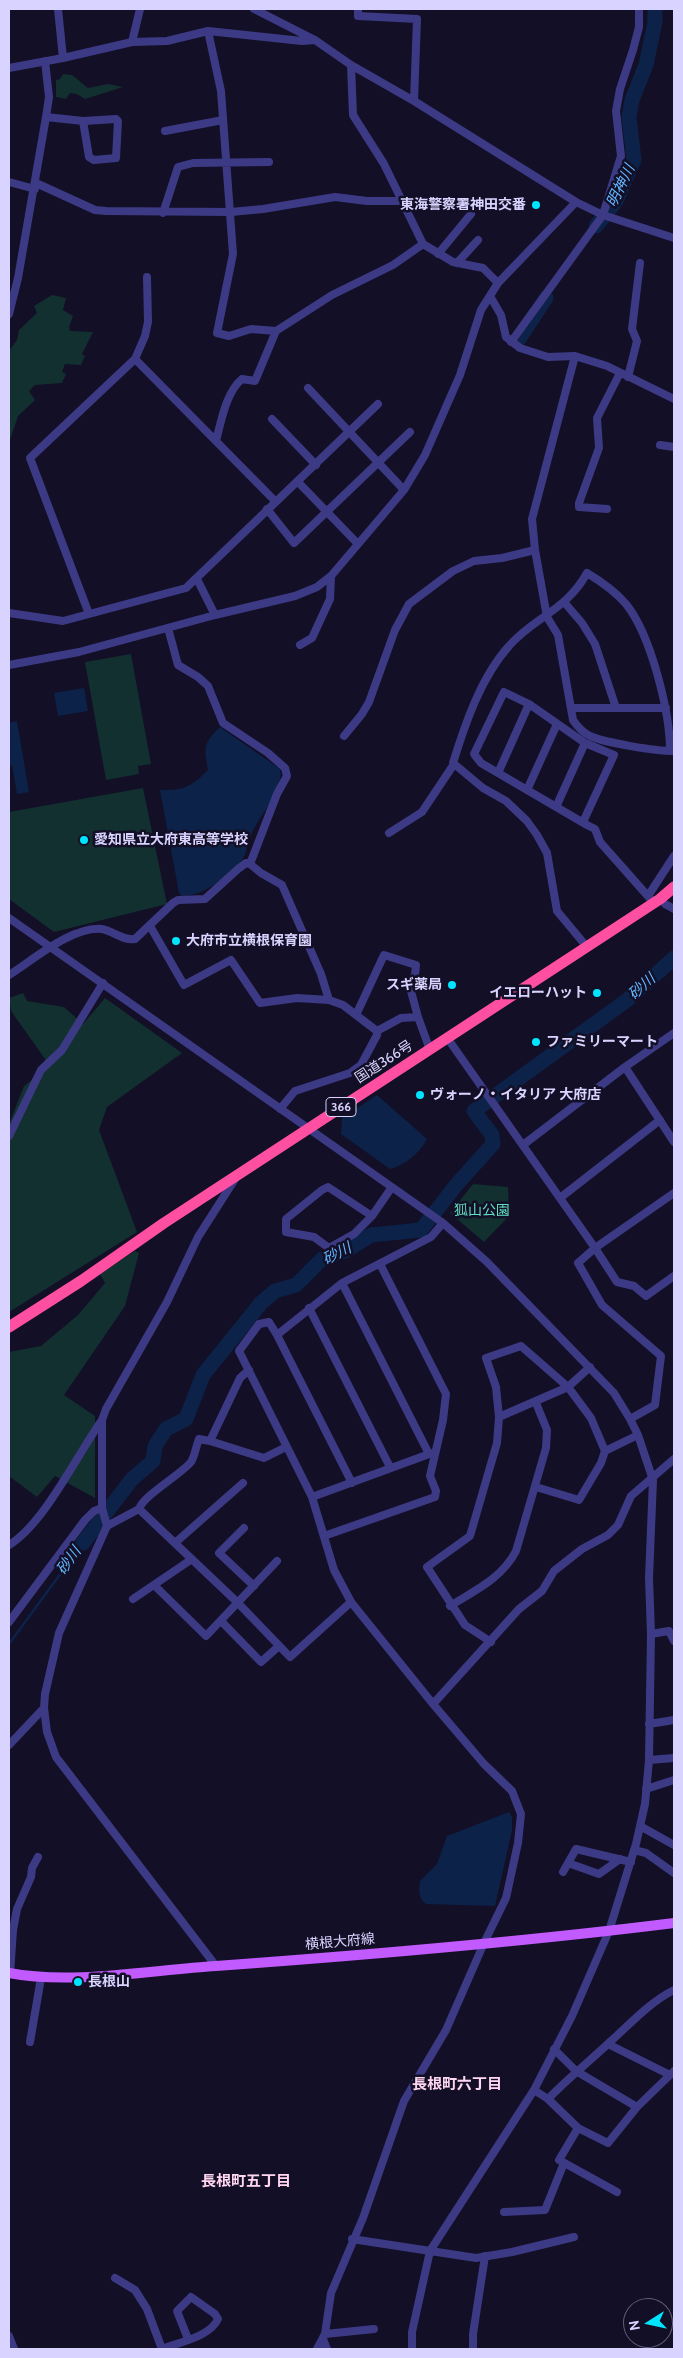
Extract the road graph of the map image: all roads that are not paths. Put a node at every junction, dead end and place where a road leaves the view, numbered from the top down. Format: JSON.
{"nodes":[{"id":1,"x":58,"y":9,"type":"edge"},
{"id":2,"x":140,"y":9,"type":"edge"},
{"id":3,"x":254,"y":9,"type":"edge"},
{"id":4,"x":358,"y":9,"type":"edge"},
{"id":5,"x":639,"y":9,"type":"edge"},
{"id":6,"x":208,"y":31,"type":"junction"},
{"id":7,"x":315,"y":40,"type":"junction"},
{"id":8,"x":132,"y":42,"type":"junction"},
{"id":9,"x":63,"y":58,"type":"junction"},
{"id":10,"x":45,"y":61,"type":"junction"},
{"id":11,"x":351,"y":65,"type":"junction"},
{"id":12,"x":9,"y":68,"type":"edge"},
{"id":13,"x":414,"y":101,"type":"junction"},
{"id":14,"x":46,"y":117,"type":"junction"},
{"id":15,"x":223,"y":120,"type":"junction"},
{"id":16,"x":83,"y":121,"type":"junction"},
{"id":17,"x":165,"y":131,"type":"dead end"},
{"id":18,"x":269,"y":162,"type":"dead end"},
{"id":19,"x":227,"y":163,"type":"junction"},
{"id":20,"x":9,"y":182,"type":"edge"},
{"id":21,"x":35,"y":186,"type":"junction"},
{"id":22,"x":401,"y":201,"type":"junction"},
{"id":23,"x":576,"y":202,"type":"junction"},
{"id":24,"x":231,"y":212,"type":"junction"},
{"id":25,"x":163,"y":213,"type":"junction"},
{"id":26,"x":471,"y":214,"type":"dead end"},
{"id":27,"x":603,"y":215,"type":"junction"},
{"id":28,"x":674,"y":238,"type":"edge"},
{"id":29,"x":478,"y":240,"type":"dead end"},
{"id":30,"x":423,"y":244,"type":"junction"},
{"id":31,"x":438,"y":254,"type":"junction"},
{"id":32,"x":457,"y":263,"type":"junction"},
{"id":33,"x":640,"y":263,"type":"dead end"},
{"id":34,"x":146,"y":276,"type":"dead end"},
{"id":35,"x":9,"y":278,"type":"edge"},
{"id":36,"x":18,"y":278,"type":"junction"},
{"id":37,"x":498,"y":284,"type":"junction"},
{"id":38,"x":490,"y":296,"type":"junction"},
{"id":39,"x":9,"y":314,"type":"edge"},
{"id":40,"x":276,"y":331,"type":"junction"},
{"id":41,"x":511,"y":342,"type":"junction"},
{"id":42,"x":575,"y":356,"type":"junction"},
{"id":43,"x":135,"y":359,"type":"junction"},
{"id":44,"x":620,"y":373,"type":"junction"},
{"id":45,"x":628,"y":377,"type":"junction"},
{"id":46,"x":308,"y":388,"type":"dead end"},
{"id":47,"x":674,"y":399,"type":"edge"},
{"id":48,"x":378,"y":404,"type":"dead end"},
{"id":49,"x":272,"y":419,"type":"dead end"},
{"id":50,"x":350,"y":432,"type":"junction"},
{"id":51,"x":410,"y":432,"type":"dead end"},
{"id":52,"x":216,"y":441,"type":"junction"},
{"id":53,"x":660,"y":445,"type":"dead end"},
{"id":54,"x":674,"y":446,"type":"edge"},
{"id":55,"x":379,"y":461,"type":"junction"},
{"id":56,"x":316,"y":465,"type":"junction"},
{"id":57,"x":298,"y":482,"type":"junction"},
{"id":58,"x":404,"y":490,"type":"junction"},
{"id":59,"x":276,"y":502,"type":"junction"},
{"id":60,"x":267,"y":509,"type":"junction"},
{"id":61,"x":607,"y":509,"type":"dead end"},
{"id":62,"x":326,"y":512,"type":"junction"},
{"id":63,"x":358,"y":544,"type":"junction"},
{"id":64,"x":534,"y":550,"type":"junction"},
{"id":65,"x":331,"y":576,"type":"junction"},
{"id":66,"x":198,"y":579,"type":"junction"},
{"id":67,"x":564,"y":602,"type":"junction"},
{"id":68,"x":9,"y":613,"type":"edge"},
{"id":69,"x":88,"y":614,"type":"junction"},
{"id":70,"x":215,"y":614,"type":"junction"},
{"id":71,"x":547,"y":617,"type":"junction"},
{"id":72,"x":168,"y":628,"type":"junction"},
{"id":73,"x":300,"y":645,"type":"dead end"},
{"id":74,"x":9,"y":665,"type":"edge"},
{"id":75,"x":529,"y":704,"type":"junction"},
{"id":76,"x":571,"y":708,"type":"junction"},
{"id":77,"x":616,"y":708,"type":"junction"},
{"id":78,"x":666,"y":708,"type":"junction"},
{"id":79,"x":557,"y":724,"type":"junction"},
{"id":80,"x":344,"y":736,"type":"dead end"},
{"id":81,"x":585,"y":743,"type":"junction"},
{"id":82,"x":672,"y":751,"type":"edge"},
{"id":83,"x":454,"y":764,"type":"junction"},
{"id":84,"x":498,"y":773,"type":"junction"},
{"id":85,"x":527,"y":790,"type":"junction"},
{"id":86,"x":556,"y":807,"type":"junction"},
{"id":87,"x":583,"y":822,"type":"junction"},
{"id":88,"x":389,"y":833,"type":"dead end"},
{"id":89,"x":674,"y":856,"type":"edge"},
{"id":90,"x":250,"y":864,"type":"junction"},
{"id":91,"x":674,"y":887,"type":"edge"},
{"id":92,"x":656,"y":901,"type":"junction"},
{"id":93,"x":674,"y":909,"type":"edge"},
{"id":94,"x":9,"y":918,"type":"edge"},
{"id":95,"x":150,"y":926,"type":"junction"},
{"id":96,"x":53,"y":947,"type":"junction"},
{"id":97,"x":587,"y":947,"type":"junction"},
{"id":98,"x":9,"y":975,"type":"edge"},
{"id":99,"x":103,"y":983,"type":"junction"},
{"id":100,"x":329,"y":1000,"type":"junction"},
{"id":101,"x":356,"y":1015,"type":"junction"},
{"id":102,"x":418,"y":1018,"type":"junction"},
{"id":103,"x":377,"y":1031,"type":"junction"},
{"id":104,"x":674,"y":1033,"type":"edge"},
{"id":105,"x":448,"y":1039,"type":"junction"},
{"id":106,"x":430,"y":1050,"type":"junction"},
{"id":107,"x":625,"y":1067,"type":"junction"},
{"id":108,"x":280,"y":1108,"type":"junction"},
{"id":109,"x":660,"y":1120,"type":"junction"},
{"id":110,"x":307,"y":1129,"type":"junction"},
{"id":111,"x":9,"y":1136,"type":"edge"},
{"id":112,"x":674,"y":1142,"type":"edge"},
{"id":113,"x":523,"y":1145,"type":"junction"},
{"id":114,"x":236,"y":1177,"type":"junction"},
{"id":115,"x":392,"y":1188,"type":"junction"},
{"id":116,"x":674,"y":1193,"type":"edge"},
{"id":117,"x":560,"y":1198,"type":"junction"},
{"id":118,"x":372,"y":1216,"type":"junction"},
{"id":119,"x":441,"y":1222,"type":"junction"},
{"id":120,"x":595,"y":1248,"type":"junction"},
{"id":121,"x":380,"y":1264,"type":"junction"},
{"id":122,"x":674,"y":1276,"type":"edge"},
{"id":123,"x":342,"y":1283,"type":"junction"},
{"id":124,"x":309,"y":1308,"type":"junction"},
{"id":125,"x":9,"y":1327,"type":"edge"},
{"id":126,"x":277,"y":1335,"type":"junction"},
{"id":127,"x":590,"y":1367,"type":"junction"},
{"id":128,"x":249,"y":1370,"type":"junction"},
{"id":129,"x":568,"y":1388,"type":"junction"},
{"id":130,"x":536,"y":1403,"type":"junction"},
{"id":131,"x":499,"y":1417,"type":"junction"},
{"id":132,"x":630,"y":1418,"type":"junction"},
{"id":133,"x":102,"y":1420,"type":"junction"},
{"id":134,"x":638,"y":1435,"type":"junction"},
{"id":135,"x":210,"y":1441,"type":"junction"},
{"id":136,"x":286,"y":1447,"type":"junction"},
{"id":137,"x":605,"y":1451,"type":"junction"},
{"id":138,"x":433,"y":1452,"type":"junction"},
{"id":139,"x":674,"y":1459,"type":"edge"},
{"id":140,"x":390,"y":1467,"type":"junction"},
{"id":141,"x":653,"y":1480,"type":"junction"},
{"id":142,"x":352,"y":1482,"type":"junction"},
{"id":143,"x":243,"y":1483,"type":"dead end"},
{"id":144,"x":536,"y":1487,"type":"junction"},
{"id":145,"x":312,"y":1497,"type":"junction"},
{"id":146,"x":139,"y":1509,"type":"junction"},
{"id":147,"x":102,"y":1510,"type":"junction"},
{"id":148,"x":107,"y":1526,"type":"junction"},
{"id":149,"x":244,"y":1528,"type":"dead end"},
{"id":150,"x":324,"y":1536,"type":"junction"},
{"id":151,"x":175,"y":1543,"type":"junction"},
{"id":152,"x":9,"y":1545,"type":"edge"},
{"id":153,"x":192,"y":1559,"type":"junction"},
{"id":154,"x":277,"y":1561,"type":"dead end"},
{"id":155,"x":154,"y":1585,"type":"junction"},
{"id":156,"x":254,"y":1586,"type":"junction"},
{"id":157,"x":133,"y":1599,"type":"dead end"},
{"id":158,"x":351,"y":1602,"type":"junction"},
{"id":159,"x":238,"y":1603,"type":"junction"},
{"id":160,"x":450,"y":1606,"type":"junction"},
{"id":161,"x":9,"y":1622,"type":"edge"},
{"id":162,"x":221,"y":1622,"type":"junction"},
{"id":163,"x":651,"y":1634,"type":"junction"},
{"id":164,"x":674,"y":1641,"type":"edge"},
{"id":165,"x":491,"y":1642,"type":"junction"},
{"id":166,"x":280,"y":1646,"type":"junction"},
{"id":167,"x":433,"y":1704,"type":"junction"},
{"id":168,"x":44,"y":1708,"type":"junction"},
{"id":169,"x":674,"y":1720,"type":"edge"},
{"id":170,"x":649,"y":1724,"type":"junction"},
{"id":171,"x":9,"y":1745,"type":"edge"},
{"id":172,"x":674,"y":1758,"type":"edge"},
{"id":173,"x":648,"y":1760,"type":"junction"},
{"id":174,"x":674,"y":1780,"type":"edge"},
{"id":175,"x":646,"y":1788,"type":"junction"},
{"id":176,"x":640,"y":1826,"type":"junction"},
{"id":177,"x":674,"y":1845,"type":"edge"},
{"id":178,"x":634,"y":1850,"type":"junction"},
{"id":179,"x":38,"y":1857,"type":"dead end"},
{"id":180,"x":620,"y":1859,"type":"junction"},
{"id":181,"x":630,"y":1862,"type":"junction"},
{"id":182,"x":568,"y":1863,"type":"junction"},
{"id":183,"x":563,"y":1872,"type":"dead end"},
{"id":184,"x":674,"y":1873,"type":"edge"},
{"id":185,"x":674,"y":1923,"type":"edge"},
{"id":186,"x":609,"y":1932,"type":"junction"},
{"id":187,"x":484,"y":1943,"type":"junction"},
{"id":188,"x":216,"y":1966,"type":"junction"},
{"id":189,"x":9,"y":1974,"type":"edge"},
{"id":190,"x":41,"y":1978,"type":"junction"},
{"id":191,"x":674,"y":1990,"type":"edge"},
{"id":192,"x":30,"y":2042,"type":"dead end"},
{"id":193,"x":608,"y":2044,"type":"junction"},
{"id":194,"x":554,"y":2050,"type":"junction"},
{"id":195,"x":576,"y":2071,"type":"junction"},
{"id":196,"x":672,"y":2073,"type":"edge"},
{"id":197,"x":534,"y":2090,"type":"junction"},
{"id":198,"x":548,"y":2099,"type":"junction"},
{"id":199,"x":637,"y":2107,"type":"junction"},
{"id":200,"x":578,"y":2128,"type":"junction"},
{"id":201,"x":564,"y":2163,"type":"junction"},
{"id":202,"x":617,"y":2192,"type":"dead end"},
{"id":203,"x":504,"y":2212,"type":"dead end"},
{"id":204,"x":574,"y":2237,"type":"dead end"},
{"id":205,"x":352,"y":2239,"type":"junction"},
{"id":206,"x":430,"y":2251,"type":"junction"},
{"id":207,"x":485,"y":2256,"type":"junction"},
{"id":208,"x":115,"y":2278,"type":"dead end"},
{"id":209,"x":374,"y":2329,"type":"dead end"},
{"id":210,"x":9,"y":2336,"type":"edge"},
{"id":211,"x":324,"y":2337,"type":"junction"},
{"id":212,"x":188,"y":2339,"type":"junction"},
{"id":213,"x":14,"y":2349,"type":"edge"},
{"id":214,"x":162,"y":2349,"type":"edge"},
{"id":215,"x":317,"y":2349,"type":"edge"},
{"id":216,"x":327,"y":2349,"type":"edge"},
{"id":217,"x":412,"y":2349,"type":"edge"},
{"id":218,"x":473,"y":2349,"type":"edge"}],
"edges":[{"from":1,"to":9,"type":"street"},
{"from":2,"to":8,"type":"street"},
{"from":3,"to":7,"type":"street"},
{"from":4,"to":13,"type":"street"},
{"from":5,"to":27,"type":"street"},
{"from":6,"to":7,"type":"street"},
{"from":6,"to":8,"type":"street"},
{"from":6,"to":15,"type":"street"},
{"from":7,"to":11,"type":"street"},
{"from":8,"to":9,"type":"street"},
{"from":9,"to":10,"type":"street"},
{"from":10,"to":12,"type":"street"},
{"from":10,"to":14,"type":"street"},
{"from":11,"to":13,"type":"street"},
{"from":11,"to":22,"type":"street"},
{"from":13,"to":23,"type":"street"},
{"from":14,"to":16,"type":"street"},
{"from":14,"to":21,"type":"street"},
{"from":15,"to":17,"type":"street"},
{"from":15,"to":19,"type":"street"},
{"from":16,"to":16,"type":"street"},
{"from":18,"to":19,"type":"street"},
{"from":19,"to":24,"type":"street"},
{"from":19,"to":25,"type":"street"},
{"from":20,"to":21,"type":"street"},
{"from":21,"to":25,"type":"street"},
{"from":21,"to":36,"type":"street"},
{"from":22,"to":24,"type":"street"},
{"from":22,"to":30,"type":"street"},
{"from":23,"to":27,"type":"street"},
{"from":23,"to":37,"type":"street"},
{"from":24,"to":25,"type":"street"},
{"from":24,"to":40,"type":"street"},
{"from":26,"to":31,"type":"street"},
{"from":27,"to":28,"type":"street"},
{"from":27,"to":41,"type":"street"},
{"from":29,"to":32,"type":"street"},
{"from":30,"to":31,"type":"street"},
{"from":30,"to":40,"type":"street"},
{"from":31,"to":32,"type":"street"},
{"from":32,"to":37,"type":"street"},
{"from":33,"to":45,"type":"street"},
{"from":34,"to":43,"type":"street"},
{"from":35,"to":36,"type":"street"},
{"from":36,"to":39,"type":"street"},
{"from":37,"to":38,"type":"street"},
{"from":38,"to":41,"type":"street"},
{"from":38,"to":58,"type":"street"},
{"from":40,"to":52,"type":"street"},
{"from":41,"to":42,"type":"street"},
{"from":42,"to":44,"type":"street"},
{"from":42,"to":64,"type":"street"},
{"from":43,"to":52,"type":"street"},
{"from":43,"to":69,"type":"street"},
{"from":44,"to":45,"type":"street"},
{"from":44,"to":61,"type":"street"},
{"from":45,"to":47,"type":"street"},
{"from":46,"to":50,"type":"street"},
{"from":48,"to":50,"type":"street"},
{"from":49,"to":56,"type":"street"},
{"from":50,"to":55,"type":"street"},
{"from":50,"to":56,"type":"street"},
{"from":51,"to":55,"type":"street"},
{"from":52,"to":59,"type":"street"},
{"from":53,"to":54,"type":"street"},
{"from":55,"to":58,"type":"street"},
{"from":55,"to":62,"type":"street"},
{"from":56,"to":57,"type":"street"},
{"from":57,"to":59,"type":"street"},
{"from":57,"to":62,"type":"street"},
{"from":58,"to":63,"type":"street"},
{"from":59,"to":60,"type":"street"},
{"from":60,"to":62,"type":"street"},
{"from":60,"to":66,"type":"street"},
{"from":62,"to":63,"type":"street"},
{"from":63,"to":65,"type":"street"},
{"from":64,"to":71,"type":"street"},
{"from":64,"to":80,"type":"street"},
{"from":65,"to":70,"type":"street"},
{"from":65,"to":73,"type":"street"},
{"from":66,"to":69,"type":"street"},
{"from":66,"to":70,"type":"street"},
{"from":67,"to":71,"type":"street"},
{"from":67,"to":77,"type":"street"},
{"from":67,"to":78,"type":"street"},
{"from":68,"to":69,"type":"street"},
{"from":70,"to":72,"type":"street"},
{"from":71,"to":76,"type":"street"},
{"from":71,"to":83,"type":"street"},
{"from":72,"to":74,"type":"street"},
{"from":72,"to":90,"type":"street"},
{"from":75,"to":79,"type":"street"},
{"from":75,"to":84,"type":"street"},
{"from":75,"to":84,"type":"street"},
{"from":76,"to":77,"type":"street"},
{"from":76,"to":82,"type":"street"},
{"from":77,"to":78,"type":"street"},
{"from":78,"to":82,"type":"street"},
{"from":79,"to":81,"type":"street"},
{"from":79,"to":85,"type":"street"},
{"from":81,"to":86,"type":"street"},
{"from":81,"to":87,"type":"street"},
{"from":83,"to":88,"type":"street"},
{"from":83,"to":97,"type":"street"},
{"from":84,"to":85,"type":"street"},
{"from":85,"to":86,"type":"street"},
{"from":86,"to":87,"type":"street"},
{"from":87,"to":92,"type":"street"},
{"from":89,"to":92,"type":"street"},
{"from":90,"to":95,"type":"street"},
{"from":90,"to":100,"type":"street"},
{"from":91,"to":92,"type":"highway","name":"国道366号","number":"366"},
{"from":92,"to":93,"type":"street"},
{"from":92,"to":97,"type":"highway","name":"国道366号","number":"366"},
{"from":94,"to":96,"type":"street"},
{"from":95,"to":96,"type":"street"},
{"from":95,"to":100,"type":"street"},
{"from":96,"to":98,"type":"street"},
{"from":96,"to":99,"type":"street"},
{"from":97,"to":105,"type":"highway","name":"国道366号","number":"366"},
{"from":99,"to":108,"type":"street"},
{"from":99,"to":111,"type":"street"},
{"from":100,"to":101,"type":"street"},
{"from":101,"to":102,"type":"street"},
{"from":101,"to":103,"type":"street"},
{"from":102,"to":103,"type":"street"},
{"from":102,"to":106,"type":"street"},
{"from":103,"to":108,"type":"street"},
{"from":104,"to":107,"type":"street"},
{"from":105,"to":106,"type":"highway","name":"国道366号","number":"366"},
{"from":105,"to":113,"type":"street"},
{"from":106,"to":110,"type":"highway","name":"国道366号","number":"366"},
{"from":107,"to":109,"type":"street"},
{"from":107,"to":113,"type":"street"},
{"from":108,"to":110,"type":"street"},
{"from":109,"to":112,"type":"street"},
{"from":109,"to":117,"type":"street"},
{"from":110,"to":114,"type":"highway","name":"国道366号","number":"366"},
{"from":110,"to":115,"type":"street"},
{"from":113,"to":117,"type":"street"},
{"from":114,"to":125,"type":"highway","name":"国道366号","number":"366"},
{"from":114,"to":133,"type":"street"},
{"from":115,"to":118,"type":"street"},
{"from":115,"to":119,"type":"street"},
{"from":116,"to":120,"type":"street"},
{"from":117,"to":120,"type":"street"},
{"from":118,"to":118,"type":"street"},
{"from":119,"to":121,"type":"street"},
{"from":119,"to":127,"type":"street"},
{"from":120,"to":122,"type":"street"},
{"from":120,"to":132,"type":"street"},
{"from":121,"to":123,"type":"street"},
{"from":121,"to":138,"type":"street"},
{"from":123,"to":124,"type":"street"},
{"from":123,"to":138,"type":"street"},
{"from":124,"to":126,"type":"street"},
{"from":124,"to":140,"type":"street"},
{"from":126,"to":128,"type":"street"},
{"from":126,"to":142,"type":"street"},
{"from":127,"to":129,"type":"street"},
{"from":127,"to":132,"type":"street"},
{"from":128,"to":135,"type":"street"},
{"from":128,"to":136,"type":"street"},
{"from":129,"to":130,"type":"street"},
{"from":129,"to":131,"type":"street"},
{"from":129,"to":137,"type":"street"},
{"from":130,"to":131,"type":"street"},
{"from":130,"to":144,"type":"street"},
{"from":131,"to":160,"type":"street"},
{"from":132,"to":134,"type":"street"},
{"from":133,"to":147,"type":"street"},
{"from":133,"to":152,"type":"street"},
{"from":134,"to":137,"type":"street"},
{"from":134,"to":141,"type":"street"},
{"from":135,"to":136,"type":"street"},
{"from":135,"to":146,"type":"street"},
{"from":136,"to":145,"type":"street"},
{"from":137,"to":144,"type":"street"},
{"from":138,"to":140,"type":"street"},
{"from":138,"to":150,"type":"street"},
{"from":139,"to":141,"type":"street"},
{"from":140,"to":142,"type":"street"},
{"from":141,"to":163,"type":"street"},
{"from":141,"to":165,"type":"street"},
{"from":142,"to":145,"type":"street"},
{"from":143,"to":151,"type":"street"},
{"from":144,"to":160,"type":"street"},
{"from":145,"to":150,"type":"street"},
{"from":146,"to":148,"type":"street"},
{"from":146,"to":151,"type":"street"},
{"from":147,"to":148,"type":"street"},
{"from":147,"to":161,"type":"street"},
{"from":148,"to":168,"type":"street"},
{"from":149,"to":156,"type":"street"},
{"from":150,"to":158,"type":"street"},
{"from":151,"to":153,"type":"street"},
{"from":153,"to":155,"type":"street"},
{"from":153,"to":159,"type":"street"},
{"from":154,"to":156,"type":"street"},
{"from":155,"to":157,"type":"street"},
{"from":155,"to":162,"type":"street"},
{"from":156,"to":159,"type":"street"},
{"from":158,"to":166,"type":"street"},
{"from":158,"to":167,"type":"street"},
{"from":159,"to":162,"type":"street"},
{"from":159,"to":166,"type":"street"},
{"from":160,"to":165,"type":"street"},
{"from":162,"to":166,"type":"street"},
{"from":163,"to":164,"type":"street"},
{"from":163,"to":170,"type":"street"},
{"from":165,"to":167,"type":"street"},
{"from":167,"to":187,"type":"street"},
{"from":168,"to":171,"type":"street"},
{"from":168,"to":188,"type":"street"},
{"from":169,"to":170,"type":"street"},
{"from":170,"to":173,"type":"street"},
{"from":172,"to":173,"type":"street"},
{"from":173,"to":175,"type":"street"},
{"from":174,"to":175,"type":"street"},
{"from":175,"to":176,"type":"street"},
{"from":176,"to":177,"type":"street"},
{"from":176,"to":178,"type":"street"},
{"from":178,"to":181,"type":"street"},
{"from":178,"to":184,"type":"street"},
{"from":179,"to":189,"type":"street"},
{"from":180,"to":181,"type":"street"},
{"from":180,"to":182,"type":"street"},
{"from":180,"to":182,"type":"street"},
{"from":181,"to":186,"type":"street"},
{"from":182,"to":183,"type":"street"},
{"from":185,"to":186,"type":"main road","name":"横根大府線"},
{"from":186,"to":187,"type":"main road","name":"横根大府線"},
{"from":186,"to":194,"type":"street"},
{"from":187,"to":188,"type":"main road","name":"横根大府線"},
{"from":187,"to":205,"type":"street"},
{"from":188,"to":190,"type":"main road","name":"横根大府線"},
{"from":189,"to":190,"type":"main road","name":"横根大府線"},
{"from":190,"to":192,"type":"street"},
{"from":191,"to":193,"type":"street"},
{"from":193,"to":195,"type":"street"},
{"from":193,"to":196,"type":"street"},
{"from":194,"to":195,"type":"street"},
{"from":194,"to":197,"type":"street"},
{"from":195,"to":198,"type":"street"},
{"from":195,"to":199,"type":"street"},
{"from":196,"to":199,"type":"street"},
{"from":197,"to":198,"type":"street"},
{"from":197,"to":206,"type":"street"},
{"from":198,"to":200,"type":"street"},
{"from":199,"to":200,"type":"street"},
{"from":200,"to":201,"type":"street"},
{"from":201,"to":202,"type":"street"},
{"from":201,"to":203,"type":"street"},
{"from":204,"to":207,"type":"street"},
{"from":205,"to":206,"type":"street"},
{"from":205,"to":211,"type":"street"},
{"from":206,"to":207,"type":"street"},
{"from":206,"to":217,"type":"street"},
{"from":207,"to":218,"type":"street"},
{"from":208,"to":214,"type":"street"},
{"from":209,"to":211,"type":"street"},
{"from":210,"to":213,"type":"street"},
{"from":211,"to":215,"type":"street"},
{"from":211,"to":216,"type":"street"},
{"from":212,"to":212,"type":"street"},
{"from":212,"to":214,"type":"street"}]}
